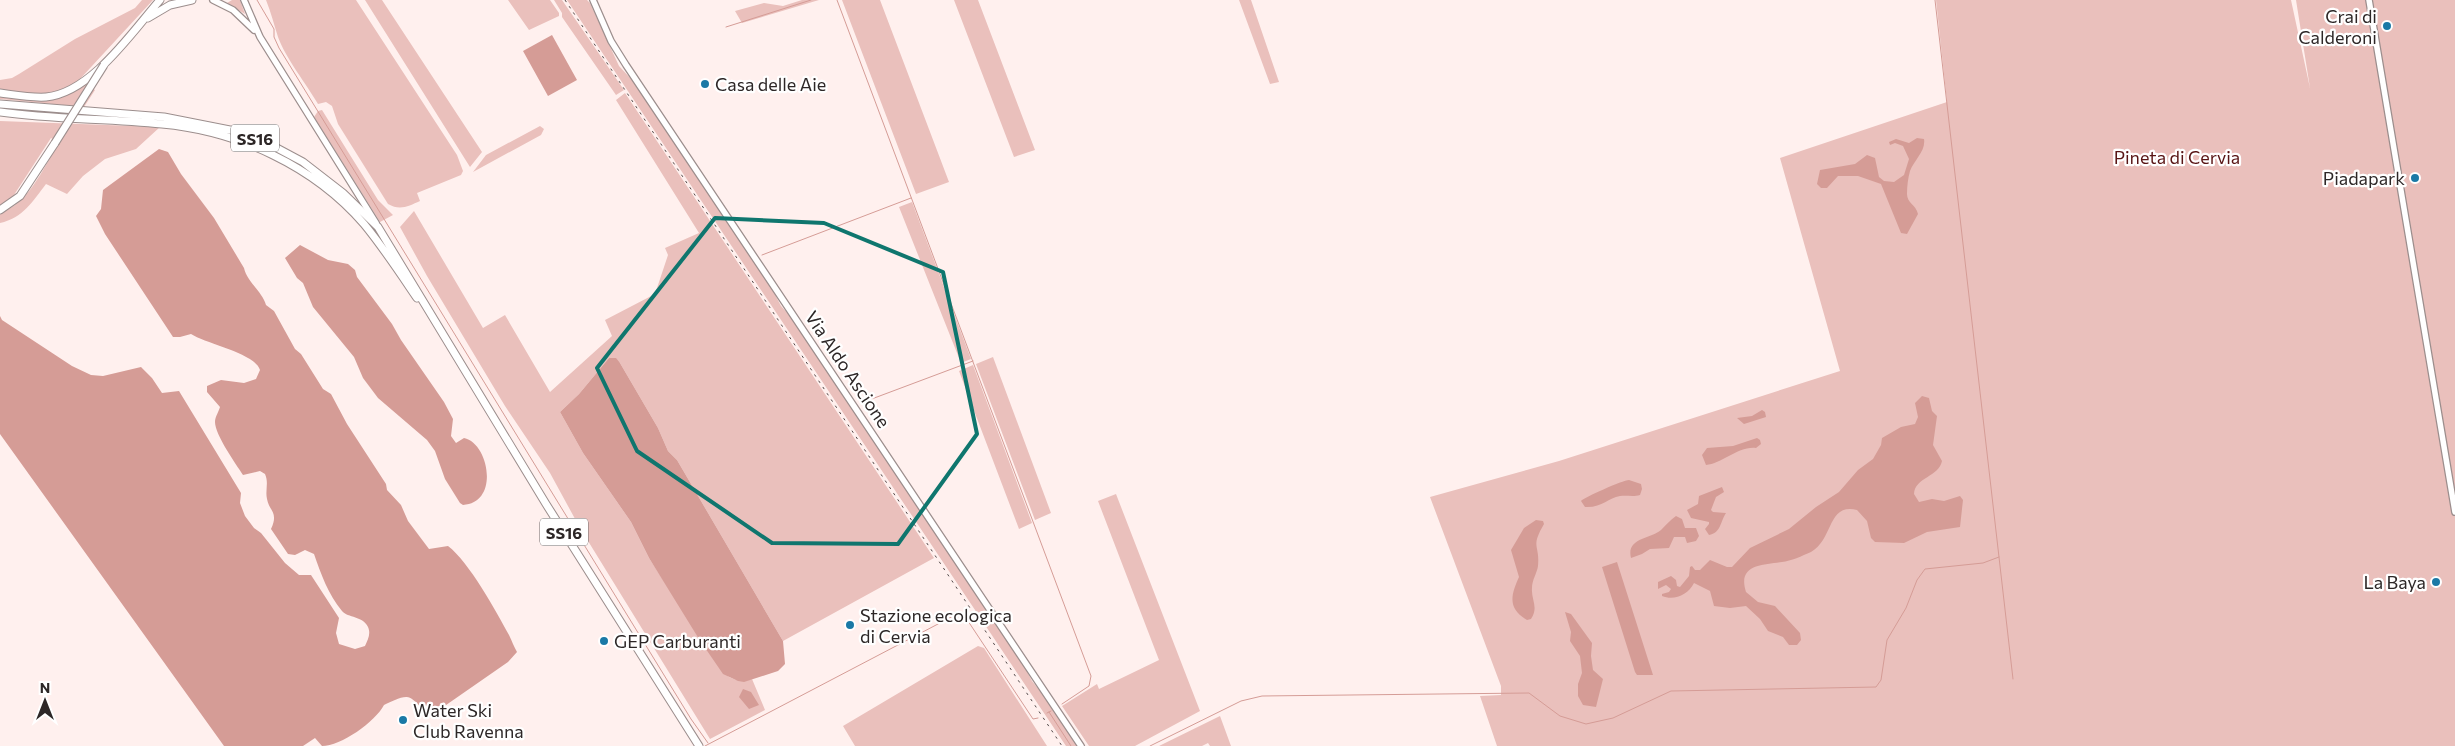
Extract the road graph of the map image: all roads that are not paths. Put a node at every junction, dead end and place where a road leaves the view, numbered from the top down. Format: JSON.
{"nodes":[{"id":1,"x":160,"y":0,"type":"edge"},
{"id":2,"x":192,"y":0,"type":"edge"},
{"id":3,"x":212,"y":0,"type":"edge"},
{"id":4,"x":221,"y":0,"type":"edge"},
{"id":5,"x":244,"y":0,"type":"edge"},
{"id":6,"x":2369,"y":0,"type":"edge"},
{"id":7,"x":593,"y":2,"type":"edge"},
{"id":8,"x":141,"y":22,"type":"junction"},
{"id":9,"x":260,"y":38,"type":"junction"},
{"id":10,"x":104,"y":65,"type":"junction"},
{"id":11,"x":0,"y":93,"type":"edge"},
{"id":12,"x":0,"y":104,"type":"edge"},
{"id":13,"x":0,"y":112,"type":"edge"},
{"id":14,"x":0,"y":116,"type":"edge"},
{"id":15,"x":26,"y":116,"type":"junction"},
{"id":16,"x":0,"y":210,"type":"edge"},
{"id":17,"x":378,"y":227,"type":"junction"},
{"id":18,"x":432,"y":317,"type":"junction"},
{"id":19,"x":2455,"y":512,"type":"edge"},
{"id":20,"x":699,"y":746,"type":"edge"},
{"id":21,"x":1081,"y":746,"type":"edge"}],
"edges":[{"from":1,"to":8,"type":"main road"},
{"from":2,"to":8,"type":"main road"},
{"from":3,"to":4,"type":"street"},
{"from":3,"to":9,"type":"street"},
{"from":5,"to":9,"type":"street"},
{"from":6,"to":19,"type":"street"},
{"from":7,"to":21,"type":"street","name":"Via Aldo Ascione"},
{"from":8,"to":10,"type":"main road"},
{"from":9,"to":17,"type":"street"},
{"from":10,"to":11,"type":"main road","bridge":true},
{"from":10,"to":16,"type":"main road","bridge":true},
{"from":12,"to":17,"type":"main road","number":"SS16"},
{"from":13,"to":15,"type":"main road","number":"SS16"},
{"from":14,"to":15,"type":"main road","number":"SS16"},
{"from":15,"to":18,"type":"main road","number":"SS16"},
{"from":17,"to":18,"type":"main road","number":"SS16"},
{"from":18,"to":20,"type":"main road","number":"SS16"}]}
